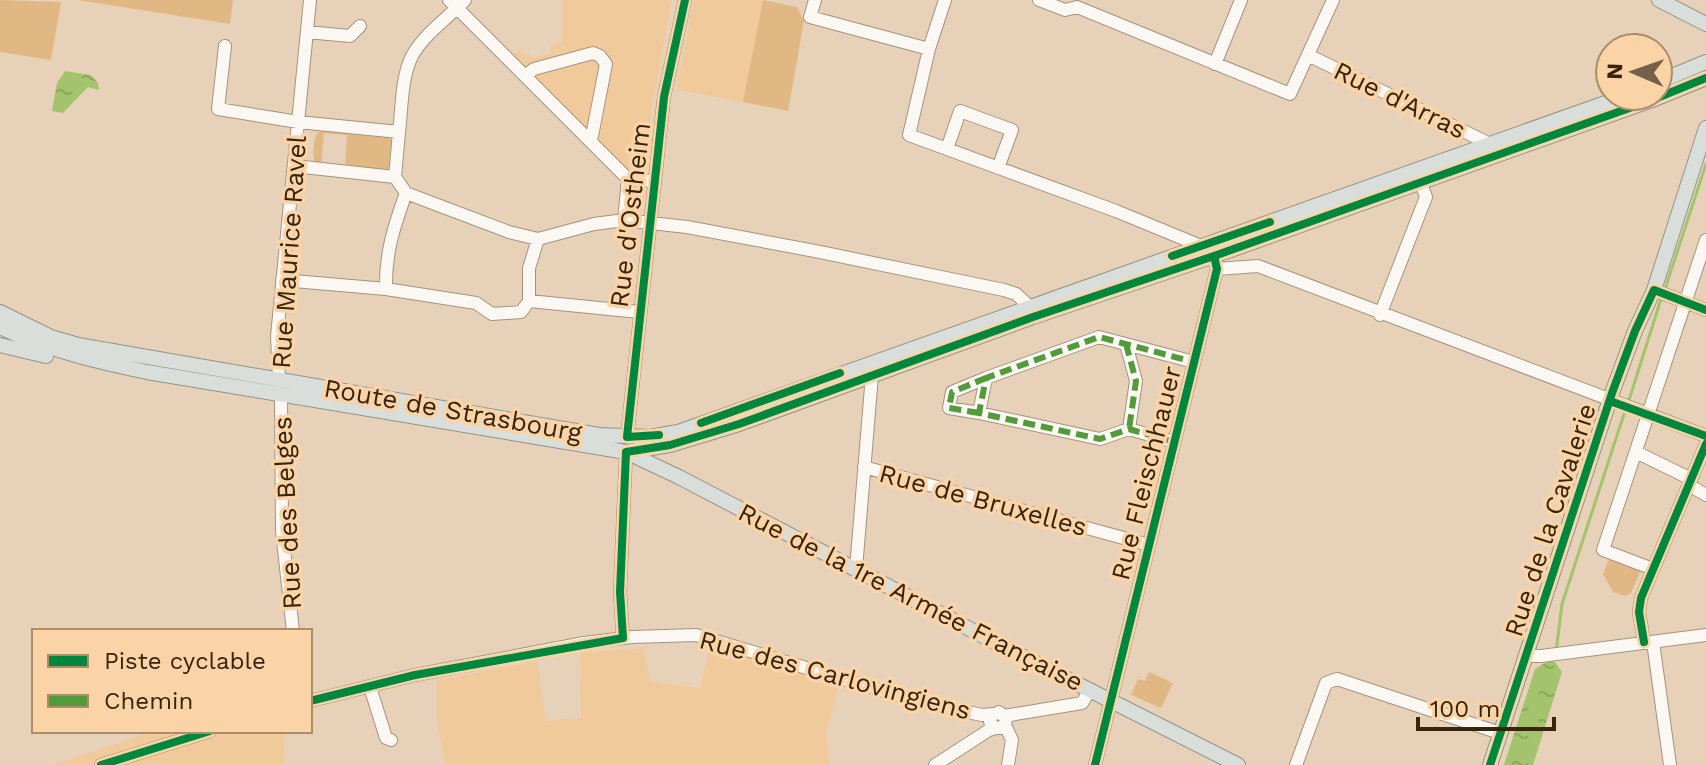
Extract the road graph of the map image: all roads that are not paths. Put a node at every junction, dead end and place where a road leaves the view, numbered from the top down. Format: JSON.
{"nodes":[{"id":1,"x":310,"y":0,"type":"edge"},
{"id":2,"x":685,"y":0,"type":"edge"},
{"id":3,"x":815,"y":0,"type":"edge"},
{"id":4,"x":945,"y":0,"type":"edge"},
{"id":5,"x":1039,"y":0,"type":"edge"},
{"id":6,"x":1241,"y":0,"type":"edge"},
{"id":7,"x":1333,"y":0,"type":"edge"},
{"id":8,"x":1659,"y":0,"type":"edge"},
{"id":9,"x":457,"y":3,"type":"edge"},
{"id":10,"x":1078,"y":4,"type":"edge"},
{"id":11,"x":1706,"y":24,"type":"edge"},
{"id":12,"x":360,"y":26,"type":"dead end"},
{"id":13,"x":307,"y":32,"type":"junction"},
{"id":14,"x":225,"y":46,"type":"dead end"},
{"id":15,"x":929,"y":49,"type":"junction"},
{"id":16,"x":1308,"y":55,"type":"junction"},
{"id":17,"x":1706,"y":62,"type":"edge"},
{"id":18,"x":1215,"y":64,"type":"junction"},
{"id":19,"x":1674,"y":75,"type":"edge"},
{"id":20,"x":525,"y":76,"type":"junction"},
{"id":21,"x":1706,"y":78,"type":"edge"},
{"id":22,"x":1594,"y":109,"type":"edge"},
{"id":23,"x":298,"y":122,"type":"junction"},
{"id":24,"x":1706,"y":128,"type":"edge"},
{"id":25,"x":399,"y":132,"type":"junction"},
{"id":26,"x":589,"y":140,"type":"junction"},
{"id":27,"x":947,"y":149,"type":"junction"},
{"id":28,"x":1494,"y":150,"type":"junction"},
{"id":29,"x":294,"y":166,"type":"junction"},
{"id":30,"x":998,"y":168,"type":"junction"},
{"id":31,"x":395,"y":177,"type":"junction"},
{"id":32,"x":628,"y":179,"type":"junction"},
{"id":33,"x":654,"y":181,"type":"junction"},
{"id":34,"x":1420,"y":181,"type":"junction"},
{"id":35,"x":406,"y":193,"type":"junction"},
{"id":36,"x":624,"y":220,"type":"junction"},
{"id":37,"x":649,"y":223,"type":"junction"},
{"id":38,"x":538,"y":239,"type":"junction"},
{"id":39,"x":1706,"y":240,"type":"edge"},
{"id":40,"x":1201,"y":246,"type":"junction"},
{"id":41,"x":1215,"y":262,"type":"junction"},
{"id":42,"x":282,"y":280,"type":"junction"},
{"id":43,"x":386,"y":289,"type":"junction"},
{"id":44,"x":1004,"y":290,"type":"junction"},
{"id":45,"x":1654,"y":290,"type":"junction"},
{"id":46,"x":529,"y":301,"type":"junction"},
{"id":47,"x":1686,"y":301,"type":"junction"},
{"id":48,"x":0,"y":303,"type":"edge"},
{"id":49,"x":1706,"y":310,"type":"edge"},
{"id":50,"x":0,"y":312,"type":"edge"},
{"id":51,"x":639,"y":312,"type":"junction"},
{"id":52,"x":1013,"y":312,"type":"junction"},
{"id":53,"x":1031,"y":312,"type":"junction"},
{"id":54,"x":1380,"y":315,"type":"junction"},
{"id":55,"x":20,"y":322,"type":"junction"},
{"id":56,"x":0,"y":327,"type":"edge"},
{"id":57,"x":1126,"y":344,"type":"junction"},
{"id":58,"x":0,"y":345,"type":"edge"},
{"id":59,"x":80,"y":358,"type":"junction"},
{"id":60,"x":1194,"y":362,"type":"junction"},
{"id":61,"x":872,"y":375,"type":"junction"},
{"id":62,"x":986,"y":378,"type":"junction"},
{"id":63,"x":280,"y":388,"type":"junction"},
{"id":64,"x":1610,"y":401,"type":"junction"},
{"id":65,"x":979,"y":413,"type":"junction"},
{"id":66,"x":1648,"y":415,"type":"junction"},
{"id":67,"x":1129,"y":429,"type":"junction"},
{"id":68,"x":1706,"y":436,"type":"edge"},
{"id":69,"x":1174,"y":442,"type":"junction"},
{"id":70,"x":1706,"y":444,"type":"edge"},
{"id":71,"x":627,"y":445,"type":"junction"},
{"id":72,"x":670,"y":445,"type":"junction"},
{"id":73,"x":1636,"y":452,"type":"junction"},
{"id":74,"x":864,"y":467,"type":"junction"},
{"id":75,"x":663,"y":469,"type":"junction"},
{"id":76,"x":1691,"y":481,"type":"junction"},
{"id":77,"x":1706,"y":495,"type":"edge"},
{"id":78,"x":1149,"y":545,"type":"junction"},
{"id":79,"x":856,"y":569,"type":"junction"},
{"id":80,"x":1653,"y":569,"type":"junction"},
{"id":81,"x":293,"y":629,"type":"edge"},
{"id":82,"x":1706,"y":635,"type":"edge"},
{"id":83,"x":623,"y":638,"type":"junction"},
{"id":84,"x":1648,"y":642,"type":"junction"},
{"id":85,"x":1533,"y":656,"type":"junction"},
{"id":86,"x":370,"y":687,"type":"junction"},
{"id":87,"x":1090,"y":690,"type":"junction"},
{"id":88,"x":1111,"y":699,"type":"junction"},
{"id":89,"x":312,"y":701,"type":"edge"},
{"id":90,"x":997,"y":721,"type":"junction"},
{"id":91,"x":204,"y":733,"type":"edge"},
{"id":92,"x":1500,"y":733,"type":"junction"},
{"id":93,"x":391,"y":740,"type":"dead end"},
{"id":94,"x":101,"y":765,"type":"edge"},
{"id":95,"x":935,"y":765,"type":"edge"},
{"id":96,"x":1008,"y":765,"type":"edge"},
{"id":97,"x":1095,"y":765,"type":"edge"},
{"id":98,"x":1238,"y":765,"type":"edge"},
{"id":99,"x":1296,"y":765,"type":"edge"},
{"id":100,"x":1490,"y":765,"type":"edge"},
{"id":101,"x":1670,"y":765,"type":"edge"}],
"edges":[{"from":1,"to":13,"type":"street","name":"Rue Maurice Ravel"},
{"from":2,"to":33,"type":"street","name":"Rue d'Ostheim"},
{"from":3,"to":15,"type":"street"},
{"from":4,"to":15,"type":"street"},
{"from":5,"to":10,"type":"street"},
{"from":6,"to":18,"type":"street"},
{"from":7,"to":16,"type":"street"},
{"from":8,"to":11,"type":"main road"},
{"from":9,"to":20,"type":"street"},
{"from":9,"to":25,"type":"street"},
{"from":10,"to":18,"type":"street"},
{"from":12,"to":13,"type":"street"},
{"from":13,"to":23,"type":"street","name":"Rue Maurice Ravel"},
{"from":14,"to":23,"type":"street","name":"Rue Maurice Ravel"},
{"from":15,"to":27,"type":"street"},
{"from":16,"to":18,"type":"street"},
{"from":16,"to":28,"type":"street","name":"Rue d'Arras"},
{"from":17,"to":19,"type":"main road"},
{"from":20,"to":26,"type":"street"},
{"from":20,"to":26,"type":"street"},
{"from":21,"to":28,"type":"main road"},
{"from":22,"to":28,"type":"main road"},
{"from":23,"to":25,"type":"street"},
{"from":23,"to":29,"type":"street","name":"Rue Maurice Ravel"},
{"from":24,"to":45,"type":"main road","name":"Rue de la Cavalerie"},
{"from":25,"to":31,"type":"street"},
{"from":26,"to":32,"type":"street"},
{"from":27,"to":30,"type":"street"},
{"from":27,"to":30,"type":"street"},
{"from":28,"to":34,"type":"main road"},
{"from":28,"to":40,"type":"main road"},
{"from":29,"to":31,"type":"street"},
{"from":29,"to":42,"type":"street","name":"Rue Maurice Ravel"},
{"from":30,"to":40,"type":"street"},
{"from":31,"to":35,"type":"street"},
{"from":32,"to":33,"type":"street"},
{"from":32,"to":36,"type":"street","name":"Rue d'Ostheim"},
{"from":33,"to":37,"type":"street","name":"Rue d'Ostheim"},
{"from":34,"to":41,"type":"main road"},
{"from":34,"to":54,"type":"street"},
{"from":35,"to":38,"type":"street"},
{"from":35,"to":43,"type":"street"},
{"from":36,"to":37,"type":"street"},
{"from":36,"to":38,"type":"street"},
{"from":37,"to":44,"type":"street"},
{"from":37,"to":51,"type":"street","name":"Rue d'Ostheim"},
{"from":38,"to":46,"type":"street"},
{"from":39,"to":47,"type":"street"},
{"from":40,"to":41,"type":"main road"},
{"from":40,"to":53,"type":"main road"},
{"from":41,"to":53,"type":"main road"},
{"from":41,"to":54,"type":"street"},
{"from":41,"to":60,"type":"street","name":"Rue Fleischhauer"},
{"from":42,"to":43,"type":"street"},
{"from":42,"to":63,"type":"street","name":"Rue Maurice Ravel"},
{"from":43,"to":46,"type":"street"},
{"from":44,"to":52,"type":"street"},
{"from":44,"to":53,"type":"street"},
{"from":45,"to":47,"type":"street"},
{"from":45,"to":64,"type":"main road","name":"Rue de la Cavalerie"},
{"from":46,"to":51,"type":"street"},
{"from":47,"to":49,"type":"street"},
{"from":47,"to":66,"type":"street"},
{"from":48,"to":55,"type":"main road","name":"Route de Strasbourg"},
{"from":50,"to":55,"type":"main road","name":"Route de Strasbourg"},
{"from":51,"to":71,"type":"street","name":"Rue d'Ostheim"},
{"from":52,"to":53,"type":"main road"},
{"from":52,"to":71,"type":"main road"},
{"from":53,"to":61,"type":"main road"},
{"from":54,"to":64,"type":"street"},
{"from":55,"to":63,"type":"main road","name":"Route de Strasbourg"},
{"from":56,"to":59,"type":"main road","name":"Route de Strasbourg"},
{"from":57,"to":60,"type":"street"},
{"from":57,"to":62,"type":"street"},
{"from":57,"to":67,"type":"street"},
{"from":58,"to":59,"type":"main road","name":"Route de Strasbourg"},
{"from":59,"to":63,"type":"main road","name":"Route de Strasbourg"},
{"from":60,"to":69,"type":"street","name":"Rue Fleischhauer"},
{"from":61,"to":72,"type":"main road"},
{"from":61,"to":74,"type":"street"},
{"from":62,"to":65,"type":"street"},
{"from":62,"to":65,"type":"street"},
{"from":63,"to":71,"type":"main road","name":"Route de Strasbourg"},
{"from":63,"to":81,"type":"street","name":"Rue des Belges"},
{"from":64,"to":66,"type":"street"},
{"from":64,"to":85,"type":"main road","name":"Rue de la Cavalerie"},
{"from":65,"to":67,"type":"street"},
{"from":66,"to":68,"type":"street"},
{"from":66,"to":73,"type":"street"},
{"from":67,"to":69,"type":"street"},
{"from":69,"to":78,"type":"street","name":"Rue Fleischhauer"},
{"from":70,"to":76,"type":"street"},
{"from":71,"to":72,"type":"main road"},
{"from":71,"to":75,"type":"main road","name":"Rue de la 1re Armée Française"},
{"from":71,"to":83,"type":"street","name":"Rue d'Ostheim"},
{"from":72,"to":75,"type":"main road"},
{"from":73,"to":76,"type":"street"},
{"from":73,"to":80,"type":"street"},
{"from":74,"to":78,"type":"street","name":"Rue de Bruxelles"},
{"from":74,"to":79,"type":"street"},
{"from":75,"to":79,"type":"main road","name":"Rue de la 1re Armée Française"},
{"from":76,"to":77,"type":"street"},
{"from":76,"to":80,"type":"street"},
{"from":78,"to":88,"type":"street","name":"Rue Fleischhauer"},
{"from":79,"to":87,"type":"main road","name":"Rue de la 1re Armée Française"},
{"from":80,"to":84,"type":"street"},
{"from":82,"to":84,"type":"street"},
{"from":83,"to":86,"type":"street","name":"Rue des Carlovingiens"},
{"from":83,"to":90,"type":"street","name":"Rue des Carlovingiens"},
{"from":84,"to":85,"type":"street"},
{"from":84,"to":101,"type":"street"},
{"from":85,"to":92,"type":"main road","name":"Rue de la Cavalerie"},
{"from":86,"to":89,"type":"street","name":"Rue des Carlovingiens"},
{"from":86,"to":93,"type":"street"},
{"from":87,"to":88,"type":"main road","name":"Rue de la 1re Armée Française"},
{"from":87,"to":90,"type":"street"},
{"from":88,"to":97,"type":"street","name":"Rue Fleischhauer"},
{"from":88,"to":98,"type":"main road","name":"Rue de la 1re Armée Française"},
{"from":90,"to":95,"type":"street"},
{"from":90,"to":96,"type":"street"},
{"from":91,"to":94,"type":"street"},
{"from":92,"to":99,"type":"street"},
{"from":92,"to":100,"type":"main road","name":"Rue de la Cavalerie"}]}
